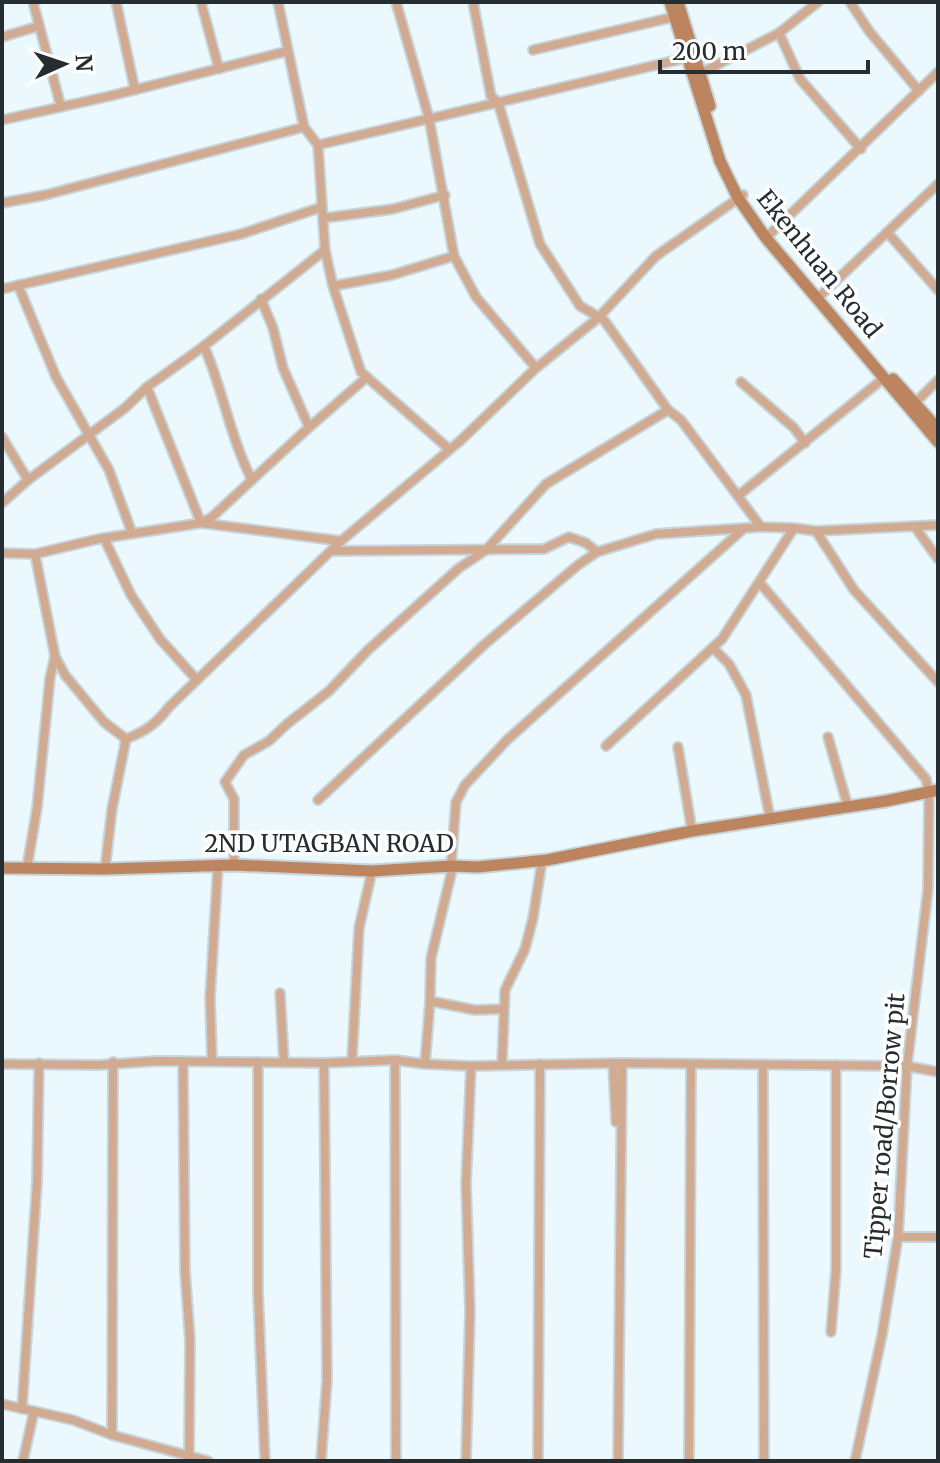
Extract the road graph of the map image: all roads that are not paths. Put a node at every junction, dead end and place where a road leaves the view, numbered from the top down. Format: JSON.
{"nodes":[{"id":1,"x":33,"y":2,"type":"edge"},
{"id":2,"x":116,"y":2,"type":"edge"},
{"id":3,"x":201,"y":2,"type":"edge"},
{"id":4,"x":291,"y":2,"type":"edge"},
{"id":5,"x":396,"y":2,"type":"edge"},
{"id":6,"x":473,"y":2,"type":"edge"},
{"id":7,"x":818,"y":2,"type":"edge"},
{"id":8,"x":850,"y":2,"type":"edge"},
{"id":9,"x":278,"y":3,"type":"edge"},
{"id":10,"x":677,"y":7,"type":"edge"},
{"id":11,"x":39,"y":26,"type":"junction"},
{"id":12,"x":779,"y":33,"type":"junction"},
{"id":13,"x":2,"y":37,"type":"edge"},
{"id":14,"x":533,"y":50,"type":"dead end"},
{"id":15,"x":288,"y":51,"type":"junction"},
{"id":16,"x":690,"y":56,"type":"junction"},
{"id":17,"x":219,"y":69,"type":"junction"},
{"id":18,"x":938,"y":72,"type":"edge"},
{"id":19,"x":696,"y":75,"type":"junction"},
{"id":20,"x":135,"y":90,"type":"junction"},
{"id":21,"x":919,"y":91,"type":"junction"},
{"id":22,"x":498,"y":102,"type":"junction"},
{"id":23,"x":61,"y":107,"type":"junction"},
{"id":24,"x":429,"y":118,"type":"junction"},
{"id":25,"x":2,"y":120,"type":"edge"},
{"id":26,"x":304,"y":127,"type":"junction"},
{"id":27,"x":318,"y":145,"type":"junction"},
{"id":28,"x":862,"y":149,"type":"dead end"},
{"id":29,"x":938,"y":184,"type":"edge"},
{"id":30,"x":445,"y":195,"type":"junction"},
{"id":31,"x":740,"y":196,"type":"junction"},
{"id":32,"x":2,"y":203,"type":"edge"},
{"id":33,"x":322,"y":207,"type":"junction"},
{"id":34,"x":324,"y":218,"type":"junction"},
{"id":35,"x":887,"y":232,"type":"junction"},
{"id":36,"x":770,"y":234,"type":"junction"},
{"id":37,"x":325,"y":250,"type":"junction"},
{"id":38,"x":454,"y":256,"type":"junction"},
{"id":39,"x":18,"y":285,"type":"junction"},
{"id":40,"x":333,"y":286,"type":"junction"},
{"id":41,"x":2,"y":289,"type":"edge"},
{"id":42,"x":938,"y":290,"type":"edge"},
{"id":43,"x":821,"y":295,"type":"junction"},
{"id":44,"x":261,"y":299,"type":"junction"},
{"id":45,"x":598,"y":318,"type":"junction"},
{"id":46,"x":204,"y":346,"type":"junction"},
{"id":47,"x":536,"y":368,"type":"junction"},
{"id":48,"x":367,"y":377,"type":"junction"},
{"id":49,"x":884,"y":378,"type":"junction"},
{"id":50,"x":938,"y":380,"type":"edge"},
{"id":51,"x":741,"y":382,"type":"dead end"},
{"id":52,"x":147,"y":387,"type":"junction"},
{"id":53,"x":915,"y":403,"type":"junction"},
{"id":54,"x":668,"y":410,"type":"junction"},
{"id":55,"x":309,"y":427,"type":"junction"},
{"id":56,"x":938,"y":429,"type":"edge"},
{"id":57,"x":87,"y":436,"type":"junction"},
{"id":58,"x":2,"y":437,"type":"edge"},
{"id":59,"x":938,"y":442,"type":"edge"},
{"id":60,"x":805,"y":443,"type":"junction"},
{"id":61,"x":449,"y":449,"type":"junction"},
{"id":62,"x":28,"y":480,"type":"junction"},
{"id":63,"x":252,"y":480,"type":"junction"},
{"id":64,"x":739,"y":495,"type":"junction"},
{"id":65,"x":2,"y":503,"type":"edge"},
{"id":66,"x":201,"y":523,"type":"junction"},
{"id":67,"x":938,"y":525,"type":"edge"},
{"id":68,"x":761,"y":527,"type":"junction"},
{"id":69,"x":915,"y":527,"type":"junction"},
{"id":70,"x":794,"y":528,"type":"junction"},
{"id":71,"x":743,"y":529,"type":"junction"},
{"id":72,"x":816,"y":531,"type":"junction"},
{"id":73,"x":132,"y":533,"type":"junction"},
{"id":74,"x":104,"y":538,"type":"junction"},
{"id":75,"x":341,"y":541,"type":"junction"},
{"id":76,"x":486,"y":550,"type":"junction"},
{"id":77,"x":331,"y":551,"type":"junction"},
{"id":78,"x":597,"y":552,"type":"junction"},
{"id":79,"x":2,"y":553,"type":"edge"},
{"id":80,"x":35,"y":554,"type":"junction"},
{"id":81,"x":938,"y":559,"type":"edge"},
{"id":82,"x":760,"y":583,"type":"junction"},
{"id":83,"x":713,"y":648,"type":"junction"},
{"id":84,"x":55,"y":656,"type":"junction"},
{"id":85,"x":197,"y":680,"type":"junction"},
{"id":86,"x":938,"y":682,"type":"edge"},
{"id":87,"x":828,"y":737,"type":"dead end"},
{"id":88,"x":126,"y":739,"type":"junction"},
{"id":89,"x":606,"y":746,"type":"dead end"},
{"id":90,"x":678,"y":747,"type":"dead end"},
{"id":91,"x":933,"y":791,"type":"edge"},
{"id":92,"x":318,"y":800,"type":"dead end"},
{"id":93,"x":848,"y":807,"type":"junction"},
{"id":94,"x":770,"y":818,"type":"junction"},
{"id":95,"x":692,"y":831,"type":"junction"},
{"id":96,"x":542,"y":861,"type":"junction"},
{"id":97,"x":218,"y":865,"type":"junction"},
{"id":98,"x":234,"y":865,"type":"junction"},
{"id":99,"x":452,"y":866,"type":"junction"},
{"id":100,"x":2,"y":868,"type":"edge"},
{"id":101,"x":27,"y":868,"type":"junction"},
{"id":102,"x":105,"y":869,"type":"junction"},
{"id":103,"x":372,"y":871,"type":"junction"},
{"id":104,"x":280,"y":993,"type":"dead end"},
{"id":105,"x":430,"y":1001,"type":"junction"},
{"id":106,"x":504,"y":1009,"type":"junction"},
{"id":107,"x":352,"y":1060,"type":"junction"},
{"id":108,"x":395,"y":1060,"type":"junction"},
{"id":109,"x":183,"y":1061,"type":"junction"},
{"id":110,"x":212,"y":1061,"type":"junction"},
{"id":111,"x":113,"y":1062,"type":"junction"},
{"id":112,"x":258,"y":1062,"type":"junction"},
{"id":113,"x":284,"y":1062,"type":"junction"},
{"id":114,"x":39,"y":1063,"type":"junction"},
{"id":115,"x":324,"y":1063,"type":"junction"},
{"id":116,"x":617,"y":1063,"type":"junction"},
{"id":117,"x":2,"y":1064,"type":"edge"},
{"id":118,"x":425,"y":1064,"type":"junction"},
{"id":119,"x":502,"y":1064,"type":"junction"},
{"id":120,"x":540,"y":1064,"type":"junction"},
{"id":121,"x":691,"y":1065,"type":"junction"},
{"id":122,"x":763,"y":1065,"type":"junction"},
{"id":123,"x":836,"y":1065,"type":"junction"},
{"id":124,"x":471,"y":1066,"type":"junction"},
{"id":125,"x":907,"y":1066,"type":"junction"},
{"id":126,"x":938,"y":1072,"type":"edge"},
{"id":127,"x":898,"y":1237,"type":"junction"},
{"id":128,"x":938,"y":1237,"type":"edge"},
{"id":129,"x":831,"y":1332,"type":"dead end"},
{"id":130,"x":2,"y":1404,"type":"edge"},
{"id":131,"x":22,"y":1409,"type":"junction"},
{"id":132,"x":34,"y":1411,"type":"junction"},
{"id":133,"x":613,"y":1413,"type":"dead end"},
{"id":134,"x":690,"y":1414,"type":"dead end"},
{"id":135,"x":112,"y":1435,"type":"junction"},
{"id":136,"x":189,"y":1456,"type":"junction"},
{"id":137,"x":175,"y":1457,"type":"edge"},
{"id":138,"x":23,"y":1461,"type":"edge"},
{"id":139,"x":208,"y":1461,"type":"edge"},
{"id":140,"x":265,"y":1461,"type":"edge"},
{"id":141,"x":321,"y":1461,"type":"edge"},
{"id":142,"x":396,"y":1461,"type":"edge"},
{"id":143,"x":466,"y":1461,"type":"edge"},
{"id":144,"x":538,"y":1461,"type":"edge"},
{"id":145,"x":618,"y":1461,"type":"edge"},
{"id":146,"x":689,"y":1461,"type":"edge"},
{"id":147,"x":764,"y":1461,"type":"edge"},
{"id":148,"x":855,"y":1461,"type":"edge"}],
"edges":[{"from":1,"to":11,"type":"street"},
{"from":2,"to":20,"type":"street"},
{"from":3,"to":17,"type":"street"},
{"from":4,"to":9,"type":"street"},
{"from":5,"to":24,"type":"street"},
{"from":6,"to":22,"type":"street"},
{"from":7,"to":12,"type":"street"},
{"from":8,"to":21,"type":"street"},
{"from":9,"to":15,"type":"street"},
{"from":10,"to":14,"type":"street"},
{"from":10,"to":16,"type":"street","name":"Ekenhuan Road"},
{"from":11,"to":13,"type":"street"},
{"from":11,"to":23,"type":"street"},
{"from":12,"to":19,"type":"street"},
{"from":12,"to":28,"type":"street"},
{"from":15,"to":17,"type":"street"},
{"from":15,"to":26,"type":"street"},
{"from":16,"to":19,"type":"street","name":"Ekenhuan Road"},
{"from":16,"to":22,"type":"street"},
{"from":17,"to":20,"type":"street"},
{"from":18,"to":21,"type":"street"},
{"from":19,"to":31,"type":"street","name":"Ekenhuan Road"},
{"from":20,"to":23,"type":"street"},
{"from":21,"to":36,"type":"street"},
{"from":22,"to":24,"type":"street"},
{"from":22,"to":45,"type":"street"},
{"from":23,"to":25,"type":"street"},
{"from":24,"to":27,"type":"street"},
{"from":24,"to":30,"type":"street"},
{"from":26,"to":27,"type":"street"},
{"from":26,"to":32,"type":"street"},
{"from":27,"to":33,"type":"street"},
{"from":29,"to":35,"type":"street"},
{"from":30,"to":34,"type":"street"},
{"from":30,"to":38,"type":"street"},
{"from":31,"to":36,"type":"street","name":"Ekenhuan Road"},
{"from":31,"to":45,"type":"street"},
{"from":31,"to":49,"type":"street","name":"Ekenhuan Road"},
{"from":33,"to":34,"type":"street"},
{"from":33,"to":39,"type":"street"},
{"from":34,"to":37,"type":"street"},
{"from":35,"to":42,"type":"street"},
{"from":35,"to":43,"type":"street"},
{"from":36,"to":43,"type":"street","name":"Ekenhuan Road"},
{"from":37,"to":40,"type":"street"},
{"from":37,"to":44,"type":"street"},
{"from":38,"to":40,"type":"street"},
{"from":38,"to":47,"type":"street"},
{"from":39,"to":41,"type":"street"},
{"from":39,"to":57,"type":"street"},
{"from":40,"to":48,"type":"street"},
{"from":43,"to":53,"type":"street","name":"Ekenhuan Road"},
{"from":44,"to":46,"type":"street"},
{"from":44,"to":55,"type":"street"},
{"from":45,"to":47,"type":"street"},
{"from":45,"to":54,"type":"street"},
{"from":46,"to":52,"type":"street"},
{"from":46,"to":63,"type":"street"},
{"from":47,"to":61,"type":"street"},
{"from":48,"to":55,"type":"street"},
{"from":48,"to":61,"type":"street"},
{"from":49,"to":59,"type":"street","name":"Ekenhuan Road"},
{"from":49,"to":60,"type":"street"},
{"from":50,"to":53,"type":"street"},
{"from":51,"to":60,"type":"street"},
{"from":52,"to":57,"type":"street"},
{"from":52,"to":66,"type":"street"},
{"from":53,"to":56,"type":"street","name":"Ekenhuan Road"},
{"from":54,"to":64,"type":"street"},
{"from":54,"to":76,"type":"street"},
{"from":55,"to":63,"type":"street"},
{"from":57,"to":62,"type":"street"},
{"from":57,"to":73,"type":"street"},
{"from":58,"to":62,"type":"street"},
{"from":60,"to":64,"type":"street"},
{"from":61,"to":75,"type":"street"},
{"from":62,"to":65,"type":"street"},
{"from":63,"to":66,"type":"street"},
{"from":64,"to":68,"type":"street"},
{"from":66,"to":73,"type":"street"},
{"from":66,"to":75,"type":"street"},
{"from":67,"to":69,"type":"street"},
{"from":68,"to":70,"type":"street"},
{"from":68,"to":71,"type":"street"},
{"from":69,"to":72,"type":"street"},
{"from":69,"to":81,"type":"street"},
{"from":70,"to":72,"type":"street"},
{"from":70,"to":82,"type":"street"},
{"from":71,"to":78,"type":"street"},
{"from":71,"to":99,"type":"street"},
{"from":72,"to":86,"type":"street"},
{"from":73,"to":74,"type":"street"},
{"from":74,"to":80,"type":"street"},
{"from":74,"to":85,"type":"street"},
{"from":75,"to":77,"type":"street"},
{"from":76,"to":77,"type":"street"},
{"from":76,"to":78,"type":"street"},
{"from":76,"to":98,"type":"street"},
{"from":77,"to":85,"type":"street"},
{"from":78,"to":92,"type":"street"},
{"from":79,"to":80,"type":"street"},
{"from":80,"to":84,"type":"street"},
{"from":82,"to":83,"type":"street"},
{"from":82,"to":91,"type":"street"},
{"from":83,"to":89,"type":"street"},
{"from":83,"to":94,"type":"street"},
{"from":84,"to":88,"type":"street"},
{"from":84,"to":101,"type":"street"},
{"from":85,"to":88,"type":"street"},
{"from":87,"to":93,"type":"street"},
{"from":88,"to":102,"type":"street"},
{"from":90,"to":95,"type":"street"},
{"from":91,"to":93,"type":"street","name":"2ND UTAGBAN ROAD"},
{"from":91,"to":125,"type":"street","name":"Tipper road/Borrow pit"},
{"from":93,"to":94,"type":"street","name":"2ND UTAGBAN ROAD"},
{"from":94,"to":95,"type":"street","name":"2ND UTAGBAN ROAD"},
{"from":95,"to":96,"type":"street","name":"2ND UTAGBAN ROAD"},
{"from":96,"to":99,"type":"street","name":"2ND UTAGBAN ROAD"},
{"from":96,"to":106,"type":"street"},
{"from":97,"to":98,"type":"street","name":"2ND UTAGBAN ROAD"},
{"from":97,"to":102,"type":"street","name":"2ND UTAGBAN ROAD"},
{"from":97,"to":110,"type":"street"},
{"from":98,"to":103,"type":"street","name":"2ND UTAGBAN ROAD"},
{"from":99,"to":103,"type":"street","name":"2ND UTAGBAN ROAD"},
{"from":99,"to":105,"type":"street"},
{"from":100,"to":101,"type":"street","name":"2ND UTAGBAN ROAD"},
{"from":101,"to":102,"type":"street","name":"2ND UTAGBAN ROAD"},
{"from":103,"to":107,"type":"street"},
{"from":104,"to":113,"type":"street"},
{"from":105,"to":106,"type":"street"},
{"from":105,"to":118,"type":"street"},
{"from":106,"to":119,"type":"street"},
{"from":107,"to":108,"type":"street"},
{"from":107,"to":115,"type":"street"},
{"from":108,"to":118,"type":"street"},
{"from":108,"to":142,"type":"street"},
{"from":109,"to":110,"type":"street"},
{"from":109,"to":111,"type":"street"},
{"from":109,"to":136,"type":"street"},
{"from":110,"to":112,"type":"street"},
{"from":111,"to":114,"type":"street"},
{"from":111,"to":135,"type":"street"},
{"from":112,"to":113,"type":"street"},
{"from":112,"to":140,"type":"street"},
{"from":113,"to":115,"type":"street"},
{"from":114,"to":117,"type":"street"},
{"from":114,"to":131,"type":"street"},
{"from":115,"to":141,"type":"street"},
{"from":116,"to":120,"type":"street"},
{"from":116,"to":121,"type":"street"},
{"from":116,"to":133,"type":"street"},
{"from":116,"to":145,"type":"street"},
{"from":118,"to":124,"type":"street"},
{"from":119,"to":120,"type":"street"},
{"from":119,"to":124,"type":"street"},
{"from":120,"to":144,"type":"street"},
{"from":121,"to":122,"type":"street"},
{"from":121,"to":134,"type":"street"},
{"from":121,"to":146,"type":"street"},
{"from":122,"to":123,"type":"street"},
{"from":122,"to":147,"type":"street"},
{"from":123,"to":125,"type":"street"},
{"from":123,"to":129,"type":"street"},
{"from":124,"to":143,"type":"street"},
{"from":125,"to":126,"type":"street"},
{"from":125,"to":127,"type":"street","name":"Tipper road/Borrow pit"},
{"from":127,"to":128,"type":"street"},
{"from":127,"to":148,"type":"street","name":"Tipper road/Borrow pit"},
{"from":130,"to":131,"type":"street"},
{"from":131,"to":132,"type":"street"},
{"from":132,"to":135,"type":"street"},
{"from":132,"to":138,"type":"street"},
{"from":135,"to":137,"type":"street"},
{"from":136,"to":137,"type":"street"},
{"from":136,"to":139,"type":"street"}]}
